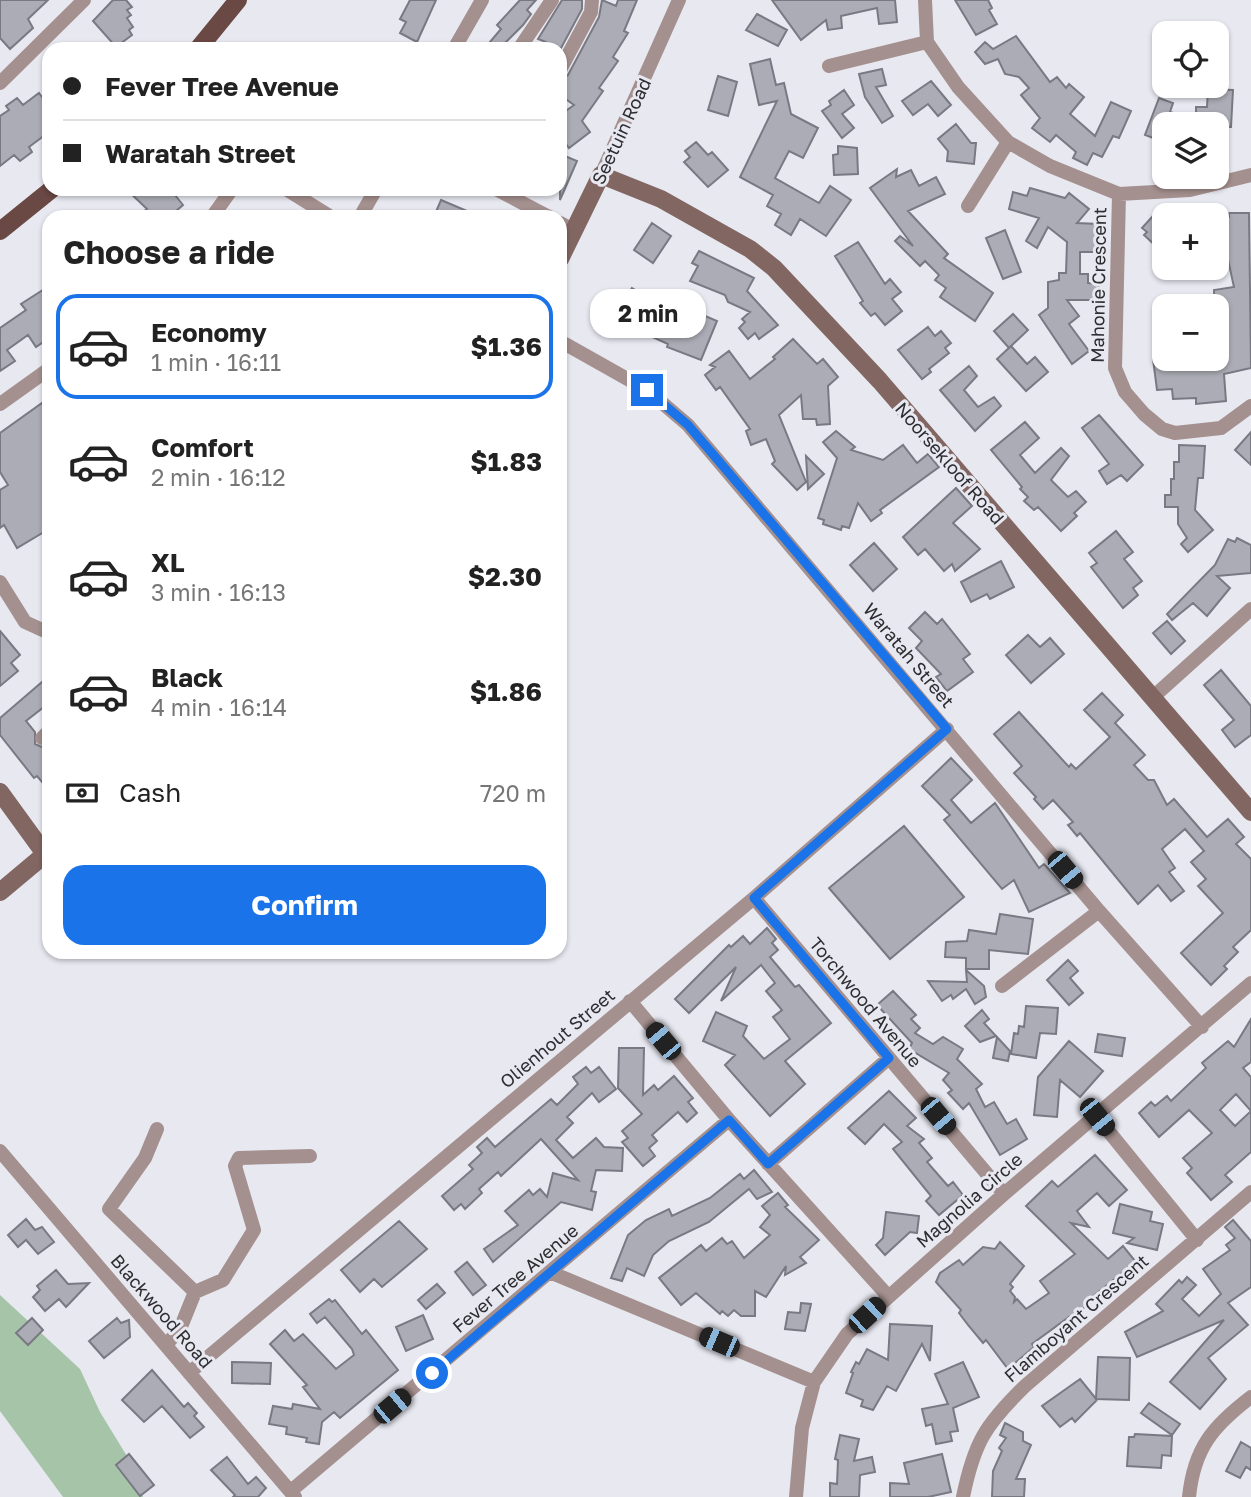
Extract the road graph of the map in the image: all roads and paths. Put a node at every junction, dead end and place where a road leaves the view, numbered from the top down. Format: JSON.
{"nodes":[{"id":1,"x":84,"y":0,"type":"edge"},
{"id":2,"x":238,"y":0,"type":"edge"},
{"id":3,"x":482,"y":0,"type":"edge"},
{"id":4,"x":552,"y":0,"type":"edge"},
{"id":5,"x":592,"y":0,"type":"edge"},
{"id":6,"x":679,"y":0,"type":"edge"},
{"id":7,"x":925,"y":0,"type":"edge"},
{"id":8,"x":204,"y":42,"type":"edge"},
{"id":9,"x":458,"y":42,"type":"edge"},
{"id":10,"x":524,"y":42,"type":"edge"},
{"id":11,"x":927,"y":42,"type":"junction"},
{"id":12,"x":567,"y":58,"type":"edge"},
{"id":13,"x":829,"y":66,"type":"dead end"},
{"id":14,"x":0,"y":83,"type":"edge"},
{"id":15,"x":1008,"y":142,"type":"junction"},
{"id":16,"x":601,"y":175,"type":"junction"},
{"id":17,"x":1250,"y":180,"type":"edge"},
{"id":18,"x":1119,"y":194,"type":"junction"},
{"id":19,"x":43,"y":196,"type":"edge"},
{"id":20,"x":297,"y":196,"type":"edge"},
{"id":21,"x":509,"y":196,"type":"edge"},
{"id":22,"x":968,"y":205,"type":"dead end"},
{"id":23,"x":320,"y":210,"type":"edge"},
{"id":24,"x":536,"y":210,"type":"edge"},
{"id":25,"x":568,"y":227,"type":"edge"},
{"id":26,"x":0,"y":231,"type":"edge"},
{"id":27,"x":567,"y":345,"type":"edge"},
{"id":28,"x":42,"y":374,"type":"edge"},
{"id":29,"x":0,"y":404,"type":"edge"},
{"id":30,"x":1251,"y":406,"type":"edge"},
{"id":31,"x":0,"y":582,"type":"edge"},
{"id":32,"x":1251,"y":609,"type":"edge"},
{"id":33,"x":42,"y":630,"type":"edge"},
{"id":34,"x":1152,"y":698,"type":"junction"},
{"id":35,"x":947,"y":729,"type":"junction"},
{"id":36,"x":0,"y":792,"type":"edge"},
{"id":37,"x":1251,"y":812,"type":"edge"},
{"id":38,"x":42,"y":847,"type":"edge"},
{"id":39,"x":42,"y":857,"type":"edge"},
{"id":40,"x":0,"y":892,"type":"edge"},
{"id":41,"x":754,"y":898,"type":"junction"},
{"id":42,"x":1099,"y":911,"type":"junction"},
{"id":43,"x":1251,"y":983,"type":"edge"},
{"id":44,"x":1002,"y":986,"type":"dead end"},
{"id":45,"x":630,"y":1001,"type":"junction"},
{"id":46,"x":1202,"y":1027,"type":"junction"},
{"id":47,"x":889,"y":1058,"type":"junction"},
{"id":48,"x":1097,"y":1117,"type":"junction"},
{"id":49,"x":729,"y":1120,"type":"junction"},
{"id":50,"x":157,"y":1129,"type":"dead end"},
{"id":51,"x":0,"y":1151,"type":"edge"},
{"id":52,"x":310,"y":1156,"type":"dead end"},
{"id":53,"x":768,"y":1164,"type":"junction"},
{"id":54,"x":1251,"y":1192,"type":"edge"},
{"id":55,"x":1004,"y":1194,"type":"junction"},
{"id":56,"x":1197,"y":1240,"type":"junction"},
{"id":57,"x":552,"y":1273,"type":"junction"},
{"id":58,"x":195,"y":1292,"type":"junction"},
{"id":59,"x":888,"y":1296,"type":"junction"},
{"id":60,"x":166,"y":1345,"type":"junction"},
{"id":61,"x":189,"y":1373,"type":"junction"},
{"id":62,"x":814,"y":1382,"type":"junction"},
{"id":63,"x":1251,"y":1397,"type":"edge"},
{"id":64,"x":293,"y":1493,"type":"edge"},
{"id":65,"x":796,"y":1497,"type":"edge"},
{"id":66,"x":963,"y":1497,"type":"edge"},
{"id":67,"x":1189,"y":1497,"type":"edge"}],
"edges":[{"from":1,"to":14,"type":"street"},
{"from":2,"to":8,"type":"main road"},
{"from":3,"to":9,"type":"street"},
{"from":4,"to":10,"type":"street"},
{"from":5,"to":12,"type":"street"},
{"from":6,"to":16,"type":"street","name":"Seetuin Road"},
{"from":7,"to":11,"type":"street"},
{"from":11,"to":13,"type":"street"},
{"from":11,"to":15,"type":"street"},
{"from":15,"to":18,"type":"street"},
{"from":15,"to":22,"type":"street"},
{"from":16,"to":25,"type":"street","name":"Seetuin Road"},
{"from":16,"to":34,"type":"street","name":"Noorsekloof Road"},
{"from":17,"to":18,"type":"street"},
{"from":18,"to":30,"type":"street","name":"Mahonie Crescent"},
{"from":19,"to":26,"type":"main road"},
{"from":20,"to":23,"type":"street"},
{"from":21,"to":24,"type":"street"},
{"from":27,"to":35,"type":"street","name":"Waratah Street"},
{"from":28,"to":29,"type":"street"},
{"from":31,"to":33,"type":"street"},
{"from":32,"to":34,"type":"street"},
{"from":34,"to":37,"type":"street","name":"Noorsekloof Road"},
{"from":35,"to":41,"type":"street","name":"Olienhout Street"},
{"from":35,"to":42,"type":"street","name":"Waratah Street"},
{"from":36,"to":38,"type":"street"},
{"from":39,"to":40,"type":"street"},
{"from":41,"to":45,"type":"street","name":"Olienhout Street"},
{"from":41,"to":47,"type":"street","name":"Torchwood Avenue"},
{"from":42,"to":44,"type":"street"},
{"from":42,"to":46,"type":"street","name":"Waratah Street"},
{"from":43,"to":46,"type":"street","name":"Magnolia Circle"},
{"from":45,"to":49,"type":"street"},
{"from":45,"to":61,"type":"street","name":"Olienhout Street"},
{"from":46,"to":48,"type":"street","name":"Magnolia Circle"},
{"from":47,"to":53,"type":"street"},
{"from":47,"to":55,"type":"street","name":"Torchwood Avenue"},
{"from":48,"to":55,"type":"street","name":"Magnolia Circle"},
{"from":48,"to":56,"type":"street"},
{"from":49,"to":53,"type":"street"},
{"from":49,"to":57,"type":"street","name":"Fever Tree Avenue"},
{"from":50,"to":58,"type":"street"},
{"from":51,"to":60,"type":"street","name":"Blackwood Road"},
{"from":52,"to":58,"type":"street"},
{"from":53,"to":59,"type":"street"},
{"from":54,"to":56,"type":"street","name":"Flamboyant Crescent"},
{"from":55,"to":59,"type":"street","name":"Magnolia Circle"},
{"from":56,"to":66,"type":"street","name":"Flamboyant Crescent"},
{"from":57,"to":62,"type":"street"},
{"from":57,"to":64,"type":"street","name":"Fever Tree Avenue"},
{"from":58,"to":60,"type":"street"},
{"from":59,"to":62,"type":"street","name":"Magnolia Circle"},
{"from":60,"to":61,"type":"street","name":"Blackwood Road"},
{"from":61,"to":64,"type":"street","name":"Blackwood Road"},
{"from":62,"to":65,"type":"street","name":"Magnolia Circle"},
{"from":63,"to":67,"type":"street"}]}
